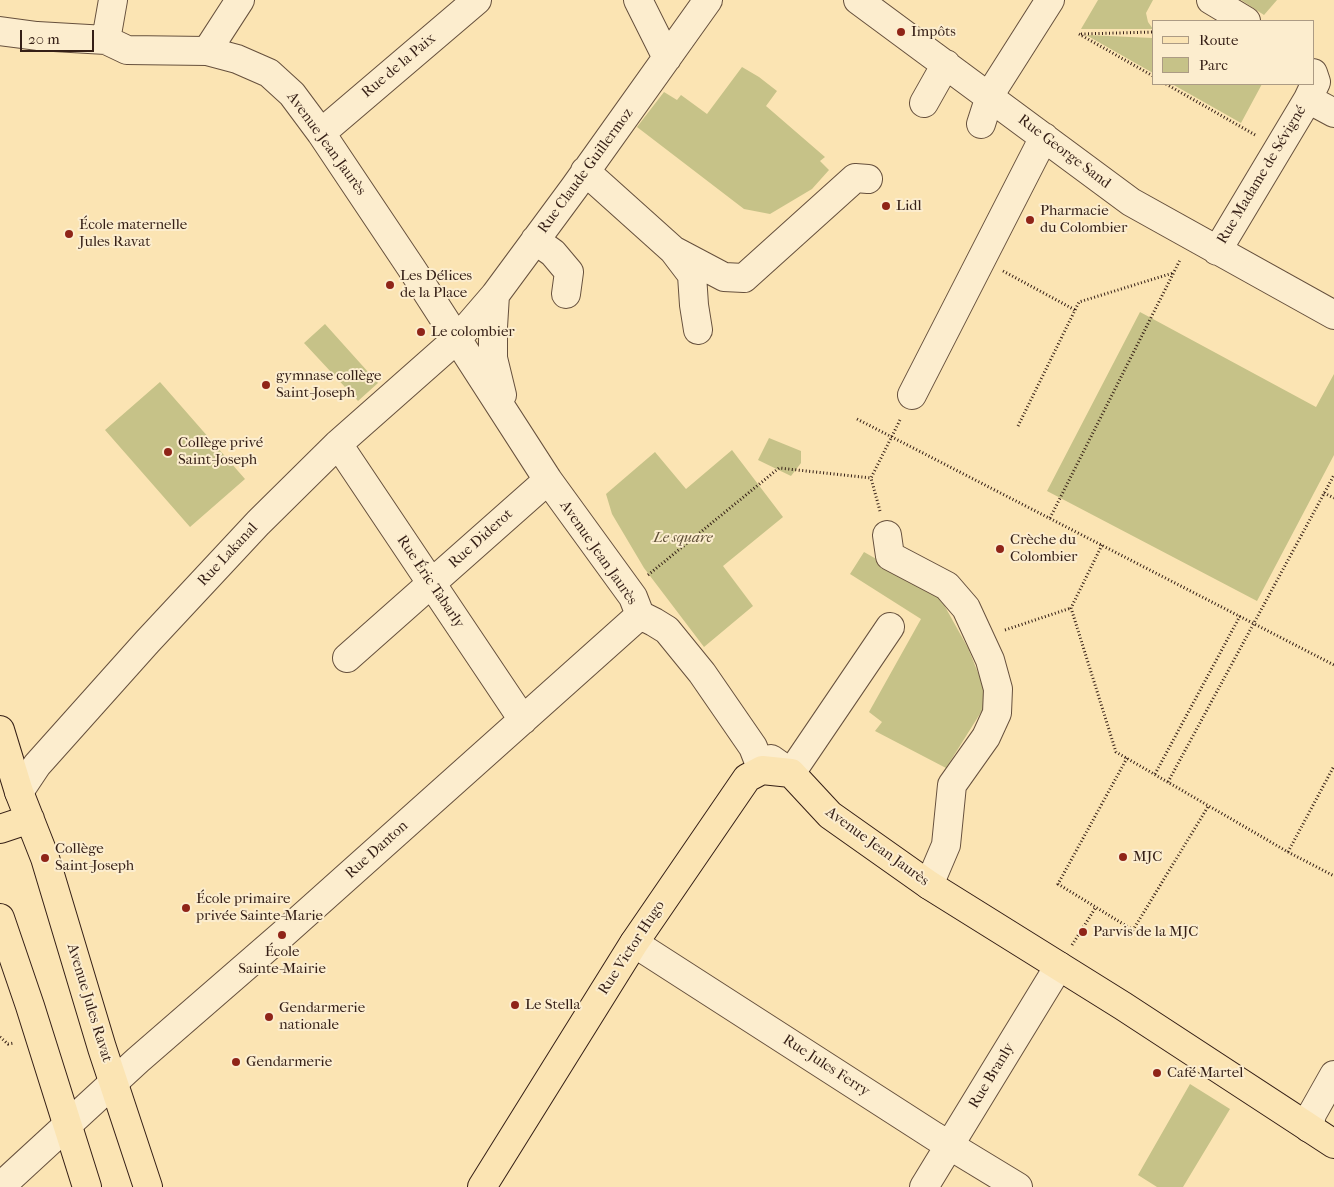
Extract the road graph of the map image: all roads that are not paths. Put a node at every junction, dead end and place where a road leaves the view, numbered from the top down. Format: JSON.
{"nodes":[{"id":1,"x":113,"y":0,"type":"edge"},
{"id":2,"x":240,"y":0,"type":"edge"},
{"id":3,"x":477,"y":0,"type":"edge"},
{"id":4,"x":638,"y":0,"type":"edge"},
{"id":5,"x":708,"y":0,"type":"edge"},
{"id":6,"x":858,"y":0,"type":"edge"},
{"id":7,"x":1050,"y":0,"type":"edge"},
{"id":8,"x":1211,"y":0,"type":"edge"},
{"id":9,"x":1244,"y":20,"type":"edge"},
{"id":10,"x":0,"y":31,"type":"edge"},
{"id":11,"x":106,"y":40,"type":"junction"},
{"id":12,"x":207,"y":51,"type":"junction"},
{"id":13,"x":667,"y":58,"type":"junction"},
{"id":14,"x":946,"y":64,"type":"junction"},
{"id":15,"x":1310,"y":86,"type":"edge"},
{"id":16,"x":990,"y":96,"type":"junction"},
{"id":17,"x":924,"y":103,"type":"dead end"},
{"id":18,"x":1334,"y":114,"type":"edge"},
{"id":19,"x":981,"y":124,"type":"dead end"},
{"id":20,"x":321,"y":133,"type":"junction"},
{"id":21,"x":1044,"y":137,"type":"junction"},
{"id":22,"x":585,"y":171,"type":"junction"},
{"id":23,"x":868,"y":179,"type":"dead end"},
{"id":24,"x":535,"y":240,"type":"junction"},
{"id":25,"x":673,"y":250,"type":"junction"},
{"id":26,"x":1217,"y":251,"type":"junction"},
{"id":27,"x":566,"y":294,"type":"dead end"},
{"id":28,"x":495,"y":295,"type":"junction"},
{"id":29,"x":1334,"y":315,"type":"edge"},
{"id":30,"x":698,"y":330,"type":"dead end"},
{"id":31,"x":458,"y":338,"type":"junction"},
{"id":32,"x":912,"y":396,"type":"dead end"},
{"id":33,"x":512,"y":424,"type":"junction"},
{"id":34,"x":338,"y":444,"type":"junction"},
{"id":35,"x":548,"y":480,"type":"junction"},
{"id":36,"x":887,"y":536,"type":"road end"},
{"id":37,"x":432,"y":583,"type":"junction"},
{"id":38,"x":634,"y":603,"type":"junction"},
{"id":39,"x":890,"y":627,"type":"dead end"},
{"id":40,"x":347,"y":658,"type":"dead end"},
{"id":41,"x":523,"y":720,"type":"junction"},
{"id":42,"x":0,"y":730,"type":"edge"},
{"id":43,"x":758,"y":758,"type":"junction"},
{"id":44,"x":791,"y":773,"type":"junction"},
{"id":45,"x":10,"y":796,"type":"edge"},
{"id":46,"x":30,"y":819,"type":"junction"},
{"id":47,"x":0,"y":829,"type":"edge"},
{"id":48,"x":929,"y":885,"type":"junction"},
{"id":49,"x":0,"y":918,"type":"edge"},
{"id":50,"x":634,"y":943,"type":"junction"},
{"id":51,"x":1059,"y":966,"type":"junction"},
{"id":52,"x":1334,"y":1075,"type":"edge"},
{"id":53,"x":113,"y":1083,"type":"junction"},
{"id":54,"x":68,"y":1124,"type":"junction"},
{"id":55,"x":1309,"y":1128,"type":"junction"},
{"id":56,"x":1334,"y":1144,"type":"edge"},
{"id":57,"x":950,"y":1145,"type":"junction"},
{"id":58,"x":0,"y":1187,"type":"edge"},
{"id":59,"x":87,"y":1187,"type":"edge"},
{"id":60,"x":148,"y":1187,"type":"edge"},
{"id":61,"x":482,"y":1187,"type":"edge"},
{"id":62,"x":924,"y":1187,"type":"edge"},
{"id":63,"x":1018,"y":1187,"type":"edge"}],
"edges":[{"from":1,"to":11,"type":"street"},
{"from":2,"to":12,"type":"street"},
{"from":3,"to":20,"type":"street","name":"Rue de la Paix"},
{"from":4,"to":13,"type":"street"},
{"from":5,"to":13,"type":"street","name":"Rue Claude Guillermoz"},
{"from":6,"to":14,"type":"street","name":"Rue George Sand"},
{"from":7,"to":16,"type":"street"},
{"from":8,"to":9,"type":"street"},
{"from":10,"to":11,"type":"street","name":"Avenue Jean Jaurès"},
{"from":11,"to":12,"type":"street","name":"Avenue Jean Jaurès"},
{"from":12,"to":20,"type":"street","name":"Avenue Jean Jaurès"},
{"from":13,"to":22,"type":"street","name":"Rue Claude Guillermoz"},
{"from":14,"to":16,"type":"street","name":"Rue George Sand"},
{"from":14,"to":17,"type":"street"},
{"from":15,"to":18,"type":"street","name":"Rue Madame de Sévigné"},
{"from":15,"to":26,"type":"street","name":"Rue Madame de Sévigné"},
{"from":16,"to":19,"type":"street"},
{"from":16,"to":21,"type":"street","name":"Rue George Sand"},
{"from":20,"to":31,"type":"street","name":"Avenue Jean Jaurès"},
{"from":21,"to":26,"type":"street","name":"Rue George Sand"},
{"from":21,"to":32,"type":"street"},
{"from":22,"to":24,"type":"street","name":"Rue Claude Guillermoz"},
{"from":22,"to":25,"type":"street"},
{"from":23,"to":25,"type":"street"},
{"from":24,"to":27,"type":"street"},
{"from":24,"to":28,"type":"street","name":"Rue Claude Guillermoz"},
{"from":25,"to":30,"type":"street"},
{"from":26,"to":29,"type":"street","name":"Rue George Sand"},
{"from":28,"to":31,"type":"street","name":"Rue Claude Guillermoz"},
{"from":28,"to":33,"type":"street","name":"Avenue Jean Jaurès"},
{"from":31,"to":33,"type":"street","name":"Avenue Jean Jaurès"},
{"from":31,"to":34,"type":"street","name":"Rue Lakanal"},
{"from":33,"to":35,"type":"street","name":"Avenue Jean Jaurès"},
{"from":34,"to":37,"type":"street","name":"Rue Éric Tabarly"},
{"from":34,"to":45,"type":"street","name":"Rue Lakanal"},
{"from":35,"to":37,"type":"street","name":"Rue Diderot"},
{"from":35,"to":38,"type":"street","name":"Avenue Jean Jaurès"},
{"from":36,"to":48,"type":"street"},
{"from":37,"to":40,"type":"street","name":"Rue Diderot"},
{"from":37,"to":41,"type":"street","name":"Rue Éric Tabarly"},
{"from":38,"to":41,"type":"street","name":"Rue Danton"},
{"from":38,"to":43,"type":"street","name":"Avenue Jean Jaurès"},
{"from":39,"to":44,"type":"street"},
{"from":41,"to":53,"type":"street","name":"Rue Danton"},
{"from":42,"to":45,"type":"main road","name":"Avenue Jules Ravat"},
{"from":43,"to":44,"type":"main road"},
{"from":43,"to":50,"type":"main road","name":"Rue Victor Hugo"},
{"from":44,"to":48,"type":"main road","name":"Avenue Jean Jaurès"},
{"from":45,"to":46,"type":"main road","name":"Avenue Jules Ravat"},
{"from":46,"to":47,"type":"main road"},
{"from":46,"to":53,"type":"main road","name":"Avenue Jules Ravat"},
{"from":48,"to":51,"type":"main road","name":"Avenue Jean Jaurès"},
{"from":49,"to":54,"type":"main road"},
{"from":50,"to":57,"type":"street","name":"Rue Jules Ferry"},
{"from":50,"to":61,"type":"main road","name":"Rue Victor Hugo"},
{"from":51,"to":55,"type":"main road","name":"Avenue Jean Jaurès"},
{"from":51,"to":57,"type":"street","name":"Rue Branly"},
{"from":52,"to":55,"type":"street"},
{"from":53,"to":54,"type":"street","name":"Rue Danton"},
{"from":53,"to":60,"type":"main road","name":"Avenue Jules Ravat"},
{"from":54,"to":58,"type":"street","name":"Rue Danton"},
{"from":54,"to":59,"type":"main road"},
{"from":55,"to":56,"type":"main road","name":"Avenue Jean Jaurès"},
{"from":57,"to":62,"type":"street","name":"Rue Branly"},
{"from":57,"to":63,"type":"street","name":"Rue Jules Ferry"}]}
